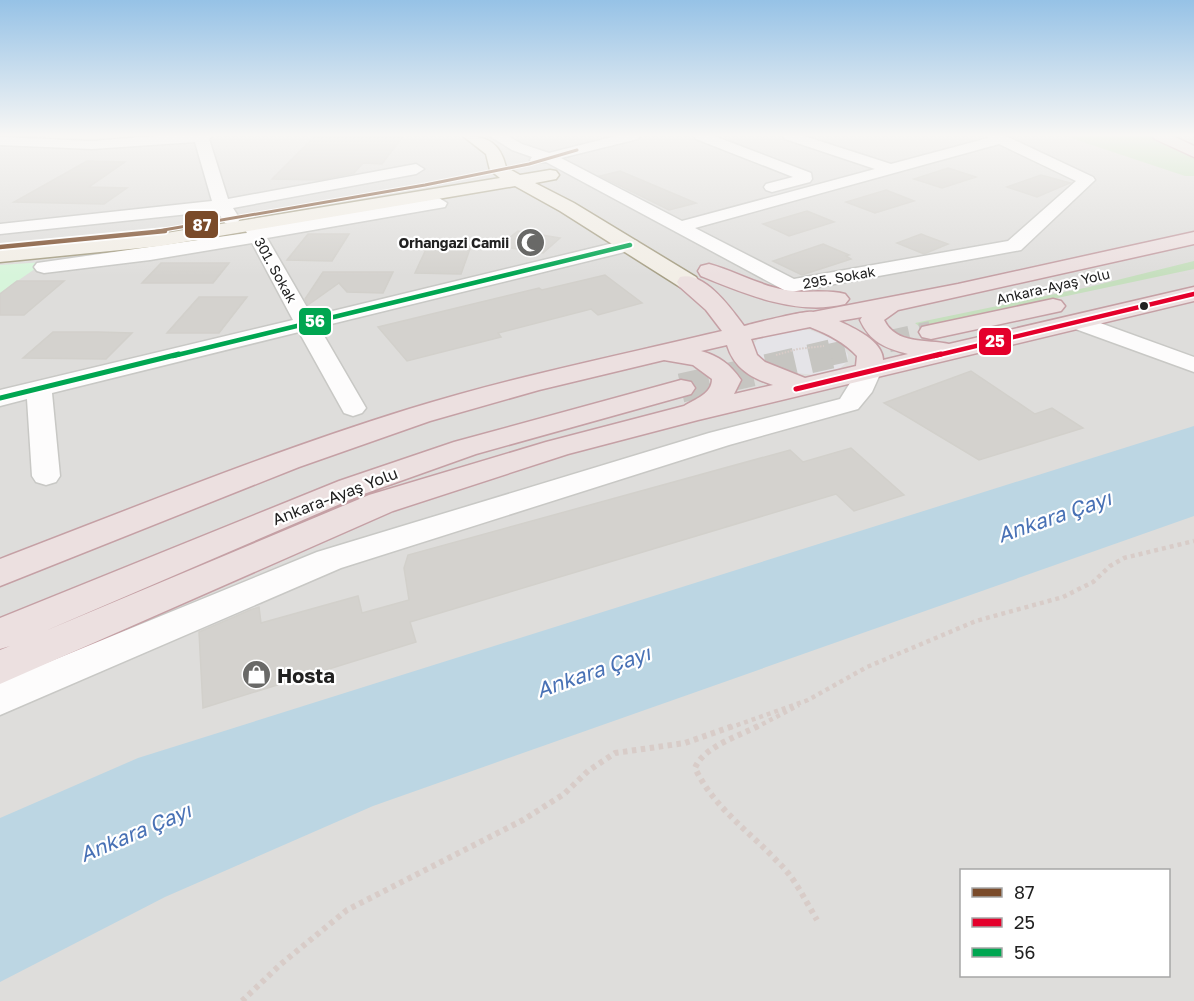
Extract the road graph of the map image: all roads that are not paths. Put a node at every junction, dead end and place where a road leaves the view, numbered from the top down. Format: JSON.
{"nodes":[{"id":1,"x":225,"y":183,"type":"edge"},
{"id":2,"x":373,"y":183,"type":"edge"},
{"id":3,"x":438,"y":183,"type":"edge"},
{"id":4,"x":515,"y":183,"type":"edge"},
{"id":5,"x":520,"y":183,"type":"edge"},
{"id":6,"x":572,"y":183,"type":"edge"},
{"id":7,"x":591,"y":183,"type":"edge"},
{"id":8,"x":790,"y":183,"type":"edge"},
{"id":9,"x":845,"y":183,"type":"edge"},
{"id":10,"x":1084,"y":183,"type":"edge"},
{"id":11,"x":436,"y":198,"type":"junction"},
{"id":12,"x":598,"y":204,"type":"dead end"},
{"id":13,"x":567,"y":207,"type":"junction"},
{"id":14,"x":662,"y":218,"type":"junction"},
{"id":15,"x":244,"y":224,"type":"junction"},
{"id":16,"x":680,"y":228,"type":"junction"},
{"id":17,"x":0,"y":230,"type":"edge"},
{"id":18,"x":1194,"y":238,"type":"edge"},
{"id":19,"x":630,"y":245,"type":"junction"},
{"id":20,"x":0,"y":247,"type":"edge"},
{"id":21,"x":1194,"y":253,"type":"edge"},
{"id":22,"x":0,"y":256,"type":"edge"},
{"id":23,"x":44,"y":267,"type":"dead end"},
{"id":24,"x":695,"y":271,"type":"junction"},
{"id":25,"x":1194,"y":276,"type":"edge"},
{"id":26,"x":958,"y":291,"type":"junction"},
{"id":27,"x":1194,"y":294,"type":"edge"},
{"id":28,"x":905,"y":310,"type":"junction"},
{"id":29,"x":809,"y":318,"type":"junction"},
{"id":30,"x":1078,"y":322,"type":"junction"},
{"id":31,"x":305,"y":324,"type":"junction"},
{"id":32,"x":931,"y":332,"type":"tunnel mouth"},
{"id":33,"x":736,"y":334,"type":"junction"},
{"id":34,"x":1148,"y":348,"type":"junction"},
{"id":35,"x":968,"y":349,"type":"junction"},
{"id":36,"x":1194,"y":365,"type":"edge"},
{"id":37,"x":869,"y":372,"type":"junction"},
{"id":38,"x":669,"y":376,"type":"junction"},
{"id":39,"x":1194,"y":377,"type":"edge"},
{"id":40,"x":806,"y":387,"type":"junction"},
{"id":41,"x":39,"y":388,"type":"junction"},
{"id":42,"x":0,"y":398,"type":"edge"},
{"id":43,"x":838,"y":407,"type":"junction"},
{"id":44,"x":352,"y":408,"type":"dead end"},
{"id":45,"x":46,"y":476,"type":"dead end"},
{"id":46,"x":0,"y":573,"type":"edge"},
{"id":47,"x":0,"y":596,"type":"edge"},
{"id":48,"x":0,"y":634,"type":"edge"},
{"id":49,"x":0,"y":668,"type":"edge"},
{"id":50,"x":0,"y":699,"type":"edge"}],
"edges":[{"from":1,"to":15,"type":"street","name":"301. Sokak"},
{"from":2,"to":15,"type":"street"},
{"from":3,"to":15,"type":"main road"},
{"from":4,"to":11,"type":"main road"},
{"from":5,"to":13,"type":"main road"},
{"from":6,"to":12,"type":"main road"},
{"from":7,"to":14,"type":"street","name":"295. Sokak"},
{"from":8,"to":14,"type":"street"},
{"from":9,"to":16,"type":"street"},
{"from":10,"to":16,"type":"street","name":"295. Sokak"},
{"from":11,"to":13,"type":"main road"},
{"from":11,"to":15,"type":"main road"},
{"from":13,"to":19,"type":"main road"},
{"from":14,"to":16,"type":"street","name":"295. Sokak"},
{"from":15,"to":17,"type":"street"},
{"from":15,"to":20,"type":"main road"},
{"from":15,"to":22,"type":"main road"},
{"from":15,"to":23,"type":"street"},
{"from":15,"to":31,"type":"street","name":"301. Sokak"},
{"from":18,"to":26,"type":"highway"},
{"from":19,"to":24,"type":"main road"},
{"from":19,"to":31,"type":"street"},
{"from":21,"to":28,"type":"highway","name":"Ankara-Ayaş Yolu"},
{"from":24,"to":26,"type":"highway"},
{"from":24,"to":29,"type":"highway"},
{"from":24,"to":33,"type":"highway"},
{"from":24,"to":38,"type":"highway"},
{"from":25,"to":32,"type":"highway","name":"Ankara-Ayaş Yolu"},
{"from":26,"to":28,"type":"highway"},
{"from":27,"to":30,"type":"highway"},
{"from":28,"to":29,"type":"highway"},
{"from":28,"to":35,"type":"highway"},
{"from":29,"to":33,"type":"highway"},
{"from":29,"to":37,"type":"highway"},
{"from":30,"to":34,"type":"street"},
{"from":30,"to":35,"type":"highway"},
{"from":31,"to":41,"type":"street"},
{"from":31,"to":44,"type":"street","name":"301. Sokak"},
{"from":33,"to":38,"type":"highway"},
{"from":33,"to":40,"type":"highway"},
{"from":34,"to":36,"type":"street"},
{"from":34,"to":39,"type":"street"},
{"from":35,"to":37,"type":"highway"},
{"from":37,"to":40,"type":"highway"},
{"from":37,"to":43,"type":"street"},
{"from":38,"to":40,"type":"highway"},
{"from":38,"to":46,"type":"highway"},
{"from":38,"to":47,"type":"highway","name":"Ankara-Ayaş Yolu"},
{"from":38,"to":48,"type":"highway","name":"Ankara-Ayaş Yolu"},
{"from":38,"to":49,"type":"highway"},
{"from":40,"to":43,"type":"street"},
{"from":41,"to":42,"type":"street"},
{"from":41,"to":45,"type":"street"},
{"from":43,"to":50,"type":"street"}]}
